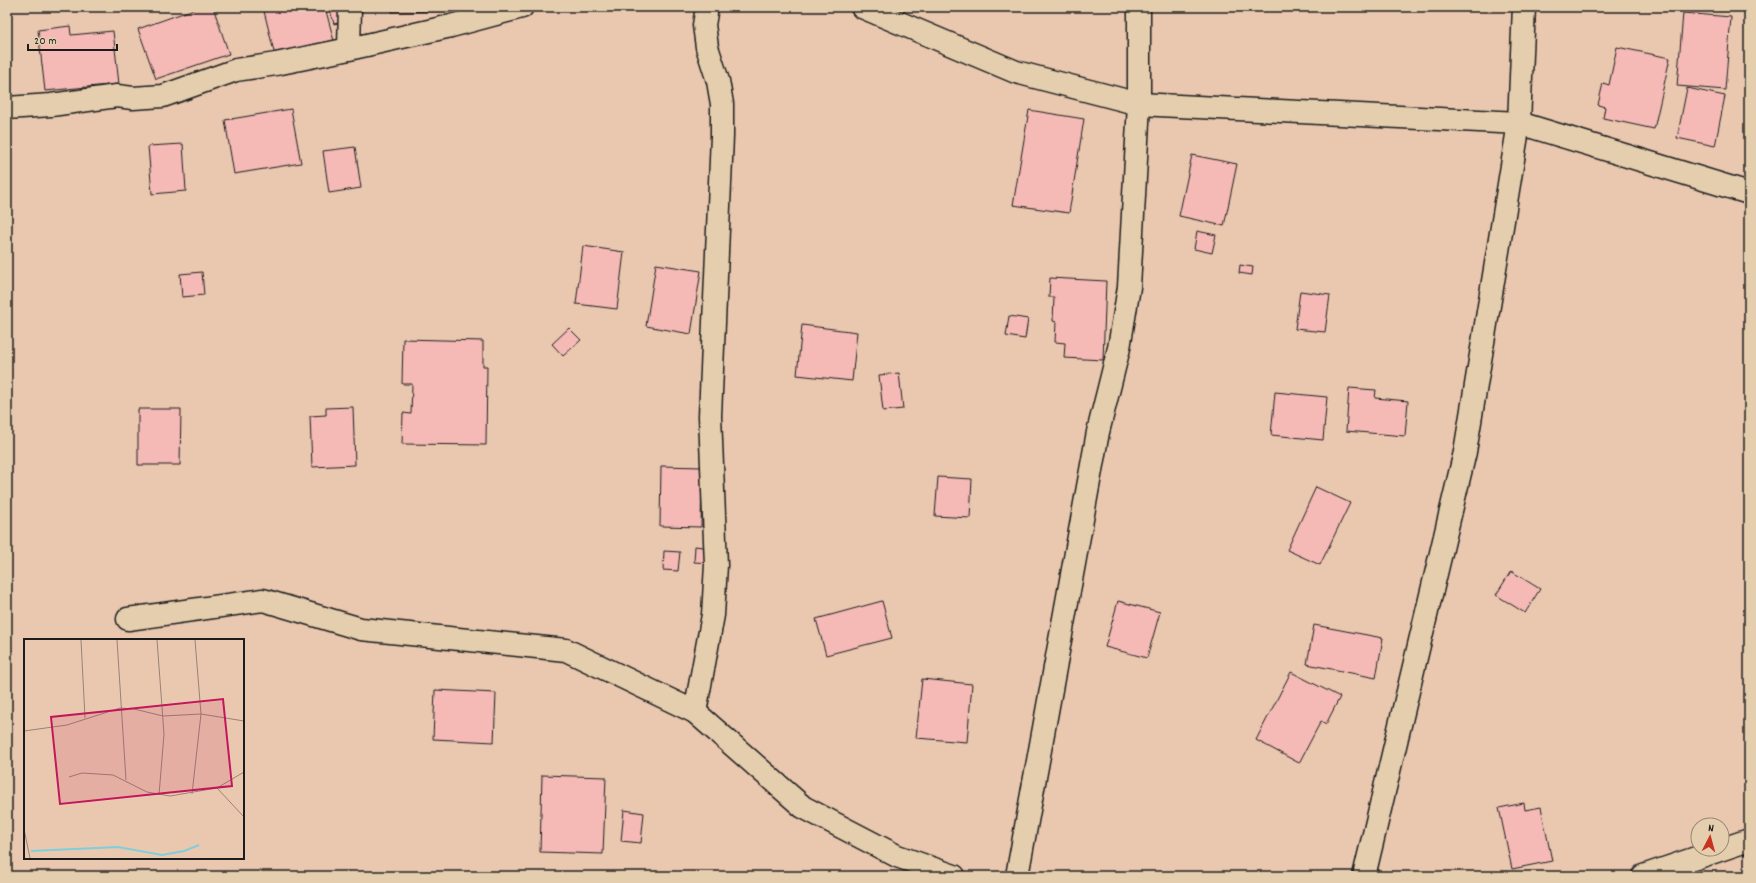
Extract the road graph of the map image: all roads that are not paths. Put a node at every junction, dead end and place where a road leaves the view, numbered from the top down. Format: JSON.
{"nodes":[{"id":1,"x":350,"y":7,"type":"edge"},
{"id":2,"x":522,"y":7,"type":"edge"},
{"id":3,"x":707,"y":7,"type":"edge"},
{"id":4,"x":862,"y":7,"type":"edge"},
{"id":5,"x":1139,"y":7,"type":"edge"},
{"id":6,"x":1524,"y":7,"type":"edge"},
{"id":7,"x":349,"y":49,"type":"junction"},
{"id":8,"x":1139,"y":104,"type":"junction"},
{"id":9,"x":7,"y":108,"type":"edge"},
{"id":10,"x":1519,"y":123,"type":"junction"},
{"id":11,"x":1749,"y":193,"type":"edge"},
{"id":12,"x":128,"y":619,"type":"dead end"},
{"id":13,"x":695,"y":712,"type":"junction"},
{"id":14,"x":1749,"y":840,"type":"edge"},
{"id":15,"x":954,"y":876,"type":"edge"},
{"id":16,"x":1017,"y":876,"type":"edge"},
{"id":17,"x":1364,"y":876,"type":"edge"},
{"id":18,"x":1643,"y":876,"type":"edge"}],
"edges":[{"from":1,"to":7,"type":"street"},
{"from":2,"to":7,"type":"street"},
{"from":3,"to":13,"type":"street"},
{"from":4,"to":8,"type":"street"},
{"from":5,"to":8,"type":"street"},
{"from":6,"to":10,"type":"street"},
{"from":7,"to":9,"type":"street"},
{"from":8,"to":10,"type":"street"},
{"from":8,"to":16,"type":"street"},
{"from":10,"to":11,"type":"street"},
{"from":10,"to":17,"type":"street"},
{"from":12,"to":13,"type":"street"},
{"from":13,"to":15,"type":"street"},
{"from":14,"to":18,"type":"street"}]}
